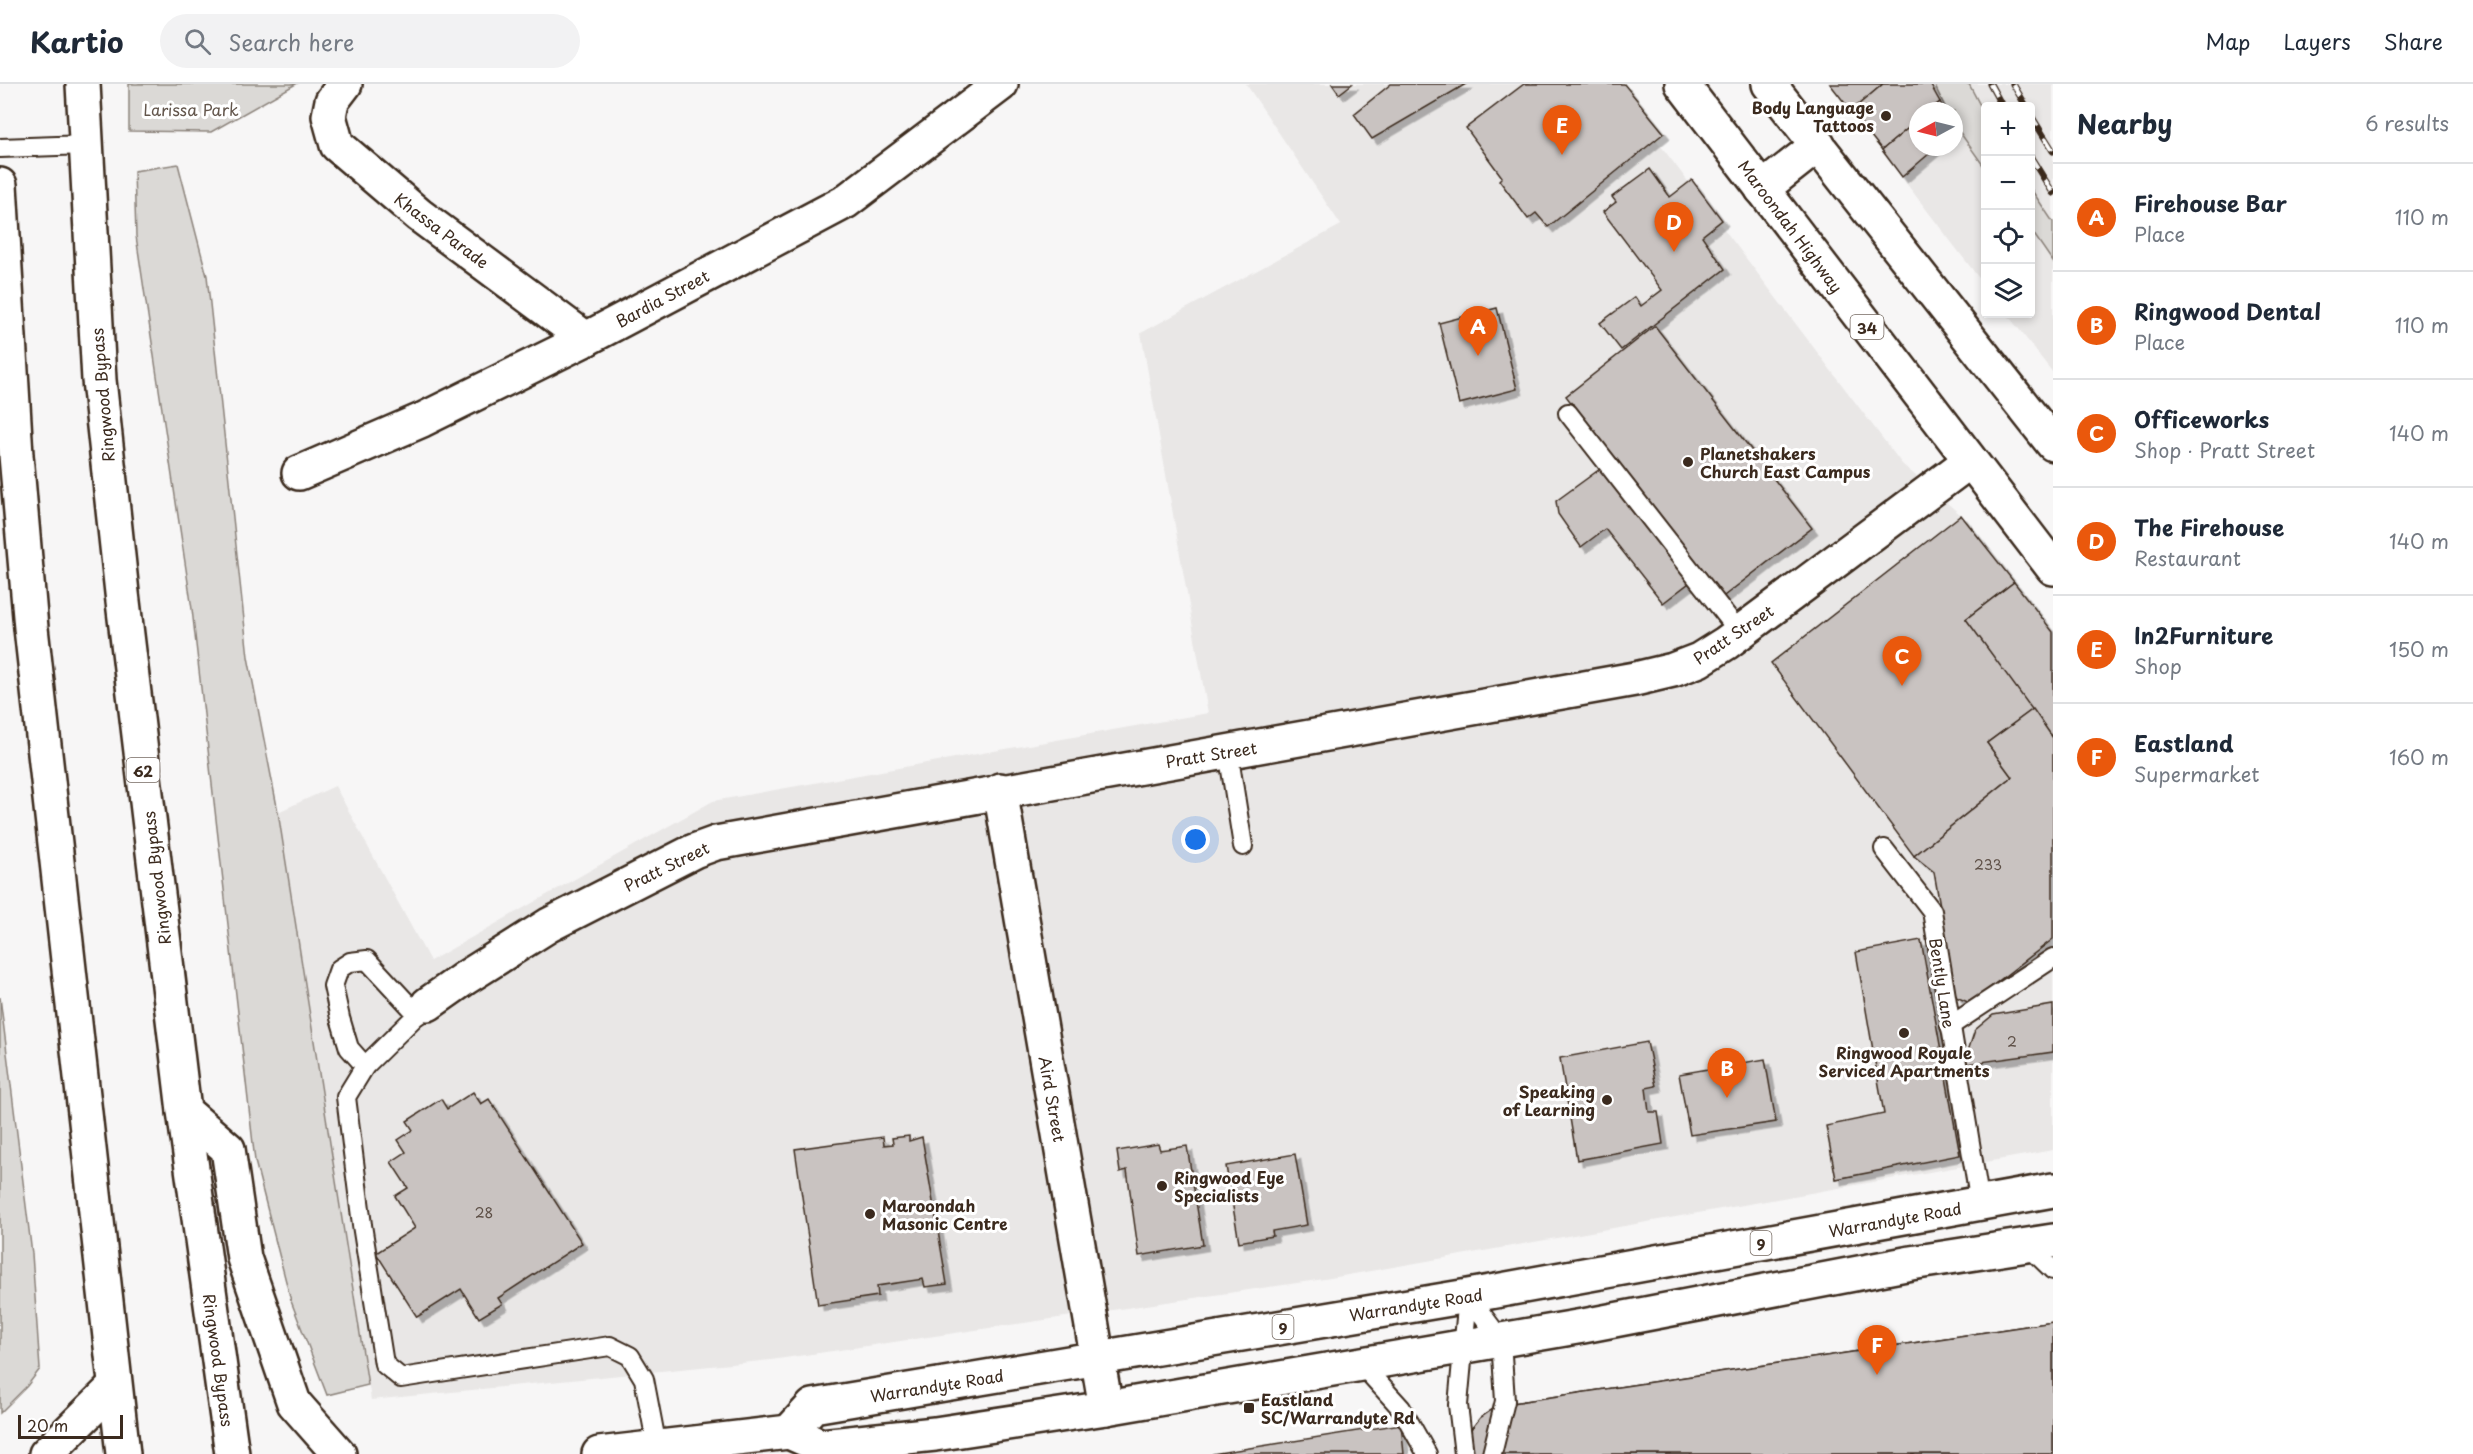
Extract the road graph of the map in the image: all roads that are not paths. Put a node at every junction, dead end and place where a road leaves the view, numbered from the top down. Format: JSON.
{"nodes":[{"id":1,"x":83,"y":84,"type":"edge"},
{"id":2,"x":1001,"y":84,"type":"edge"},
{"id":3,"x":1682,"y":84,"type":"edge"},
{"id":4,"x":1769,"y":84,"type":"edge"},
{"id":5,"x":339,"y":92,"type":"edge"},
{"id":6,"x":86,"y":145,"type":"junction"},
{"id":7,"x":1818,"y":145,"type":"junction"},
{"id":8,"x":0,"y":148,"type":"edge"},
{"id":9,"x":0,"y":185,"type":"edge"},
{"id":10,"x":1762,"y":189,"type":"junction"},
{"id":11,"x":586,"y":339,"type":"junction"},
{"id":12,"x":1568,"y":413,"type":"dead end"},
{"id":13,"x":2053,"y":444,"type":"edge"},
{"id":14,"x":1970,"y":461,"type":"junction"},
{"id":15,"x":299,"y":473,"type":"dead end"},
{"id":16,"x":2053,"y":568,"type":"edge"},
{"id":17,"x":1740,"y":633,"type":"junction"},
{"id":18,"x":1228,"y":751,"type":"junction"},
{"id":19,"x":1000,"y":790,"type":"junction"},
{"id":20,"x":1243,"y":846,"type":"dead end"},
{"id":21,"x":1884,"y":849,"type":"dead end"},
{"id":22,"x":2053,"y":958,"type":"edge"},
{"id":23,"x":423,"y":1010,"type":"junction"},
{"id":24,"x":1950,"y":1026,"type":"junction"},
{"id":25,"x":361,"y":1072,"type":"junction"},
{"id":26,"x":184,"y":1111,"type":"junction"},
{"id":27,"x":2053,"y":1190,"type":"edge"},
{"id":28,"x":1980,"y":1203,"type":"junction"},
{"id":29,"x":2040,"y":1243,"type":"edge"},
{"id":30,"x":2053,"y":1270,"type":"edge"},
{"id":31,"x":1468,"y":1296,"type":"junction"},
{"id":32,"x":1501,"y":1340,"type":"junction"},
{"id":33,"x":1462,"y":1347,"type":"junction"},
{"id":34,"x":1098,"y":1359,"type":"junction"},
{"id":35,"x":1361,"y":1364,"type":"junction"},
{"id":36,"x":114,"y":1387,"type":"junction"},
{"id":37,"x":813,"y":1406,"type":"junction"},
{"id":38,"x":1106,"y":1408,"type":"junction"},
{"id":39,"x":796,"y":1443,"type":"edge"},
{"id":40,"x":657,"y":1447,"type":"junction"},
{"id":41,"x":875,"y":1447,"type":"edge"},
{"id":42,"x":46,"y":1454,"type":"edge"},
{"id":43,"x":123,"y":1454,"type":"edge"},
{"id":44,"x":232,"y":1454,"type":"edge"},
{"id":45,"x":339,"y":1454,"type":"edge"},
{"id":46,"x":599,"y":1454,"type":"edge"},
{"id":47,"x":1427,"y":1454,"type":"edge"},
{"id":48,"x":1464,"y":1454,"type":"edge"},
{"id":49,"x":1492,"y":1454,"type":"edge"}],
"edges":[{"from":1,"to":6,"type":"main road","name":"Ringwood Bypass","number":"62"},
{"from":2,"to":11,"type":"main road","name":"Bardia Street"},
{"from":3,"to":10,"type":"main road","name":"Maroondah Highway","number":"34"},
{"from":4,"to":7,"type":"main road"},
{"from":5,"to":11,"type":"main road","name":"Khassa Parade"},
{"from":6,"to":8,"type":"lane"},
{"from":6,"to":26,"type":"main road","name":"Ringwood Bypass","number":"62"},
{"from":7,"to":10,"type":"main road"},
{"from":7,"to":13,"type":"main road"},
{"from":9,"to":36,"type":"main road"},
{"from":10,"to":14,"type":"main road","name":"Maroondah Highway","number":"34"},
{"from":11,"to":15,"type":"main road","name":"Bardia Street"},
{"from":12,"to":17,"type":"lane"},
{"from":14,"to":16,"type":"main road","name":"Maroondah Highway","number":"34"},
{"from":14,"to":17,"type":"main road","name":"Pratt Street"},
{"from":17,"to":18,"type":"main road","name":"Pratt Street"},
{"from":18,"to":19,"type":"main road","name":"Pratt Street"},
{"from":18,"to":20,"type":"lane"},
{"from":19,"to":23,"type":"main road","name":"Pratt Street"},
{"from":19,"to":34,"type":"main road","name":"Aird Street"},
{"from":21,"to":24,"type":"lane","name":"Bently Lane"},
{"from":22,"to":24,"type":"lane"},
{"from":23,"to":25,"type":"lane"},
{"from":23,"to":25,"type":"lane"},
{"from":24,"to":28,"type":"lane","name":"Bently Lane"},
{"from":25,"to":40,"type":"lane"},
{"from":26,"to":44,"type":"main road","name":"Ringwood Bypass","number":"62"},
{"from":26,"to":45,"type":"main road"},
{"from":27,"to":28,"type":"main road","name":"Warrandyte Road","number":"9"},
{"from":28,"to":31,"type":"main road","name":"Warrandyte Road","number":"9"},
{"from":29,"to":30,"type":"lane"},
{"from":29,"to":32,"type":"main road"},
{"from":31,"to":32,"type":"lane"},
{"from":31,"to":33,"type":"lane"},
{"from":31,"to":34,"type":"main road","name":"Warrandyte Road","number":"9"},
{"from":32,"to":33,"type":"main road"},
{"from":32,"to":49,"type":"lane"},
{"from":33,"to":35,"type":"main road"},
{"from":33,"to":48,"type":"lane"},
{"from":34,"to":37,"type":"main road","name":"Warrandyte Road","number":"9"},
{"from":34,"to":38,"type":"main road","name":"Aird Street"},
{"from":35,"to":38,"type":"main road"},
{"from":35,"to":47,"type":"lane"},
{"from":36,"to":42,"type":"main road"},
{"from":36,"to":43,"type":"main road"},
{"from":37,"to":39,"type":"main road"},
{"from":37,"to":41,"type":"main road"},
{"from":38,"to":41,"type":"main road"},
{"from":39,"to":40,"type":"main road"},
{"from":39,"to":41,"type":"main road"},
{"from":40,"to":46,"type":"main road"}]}
